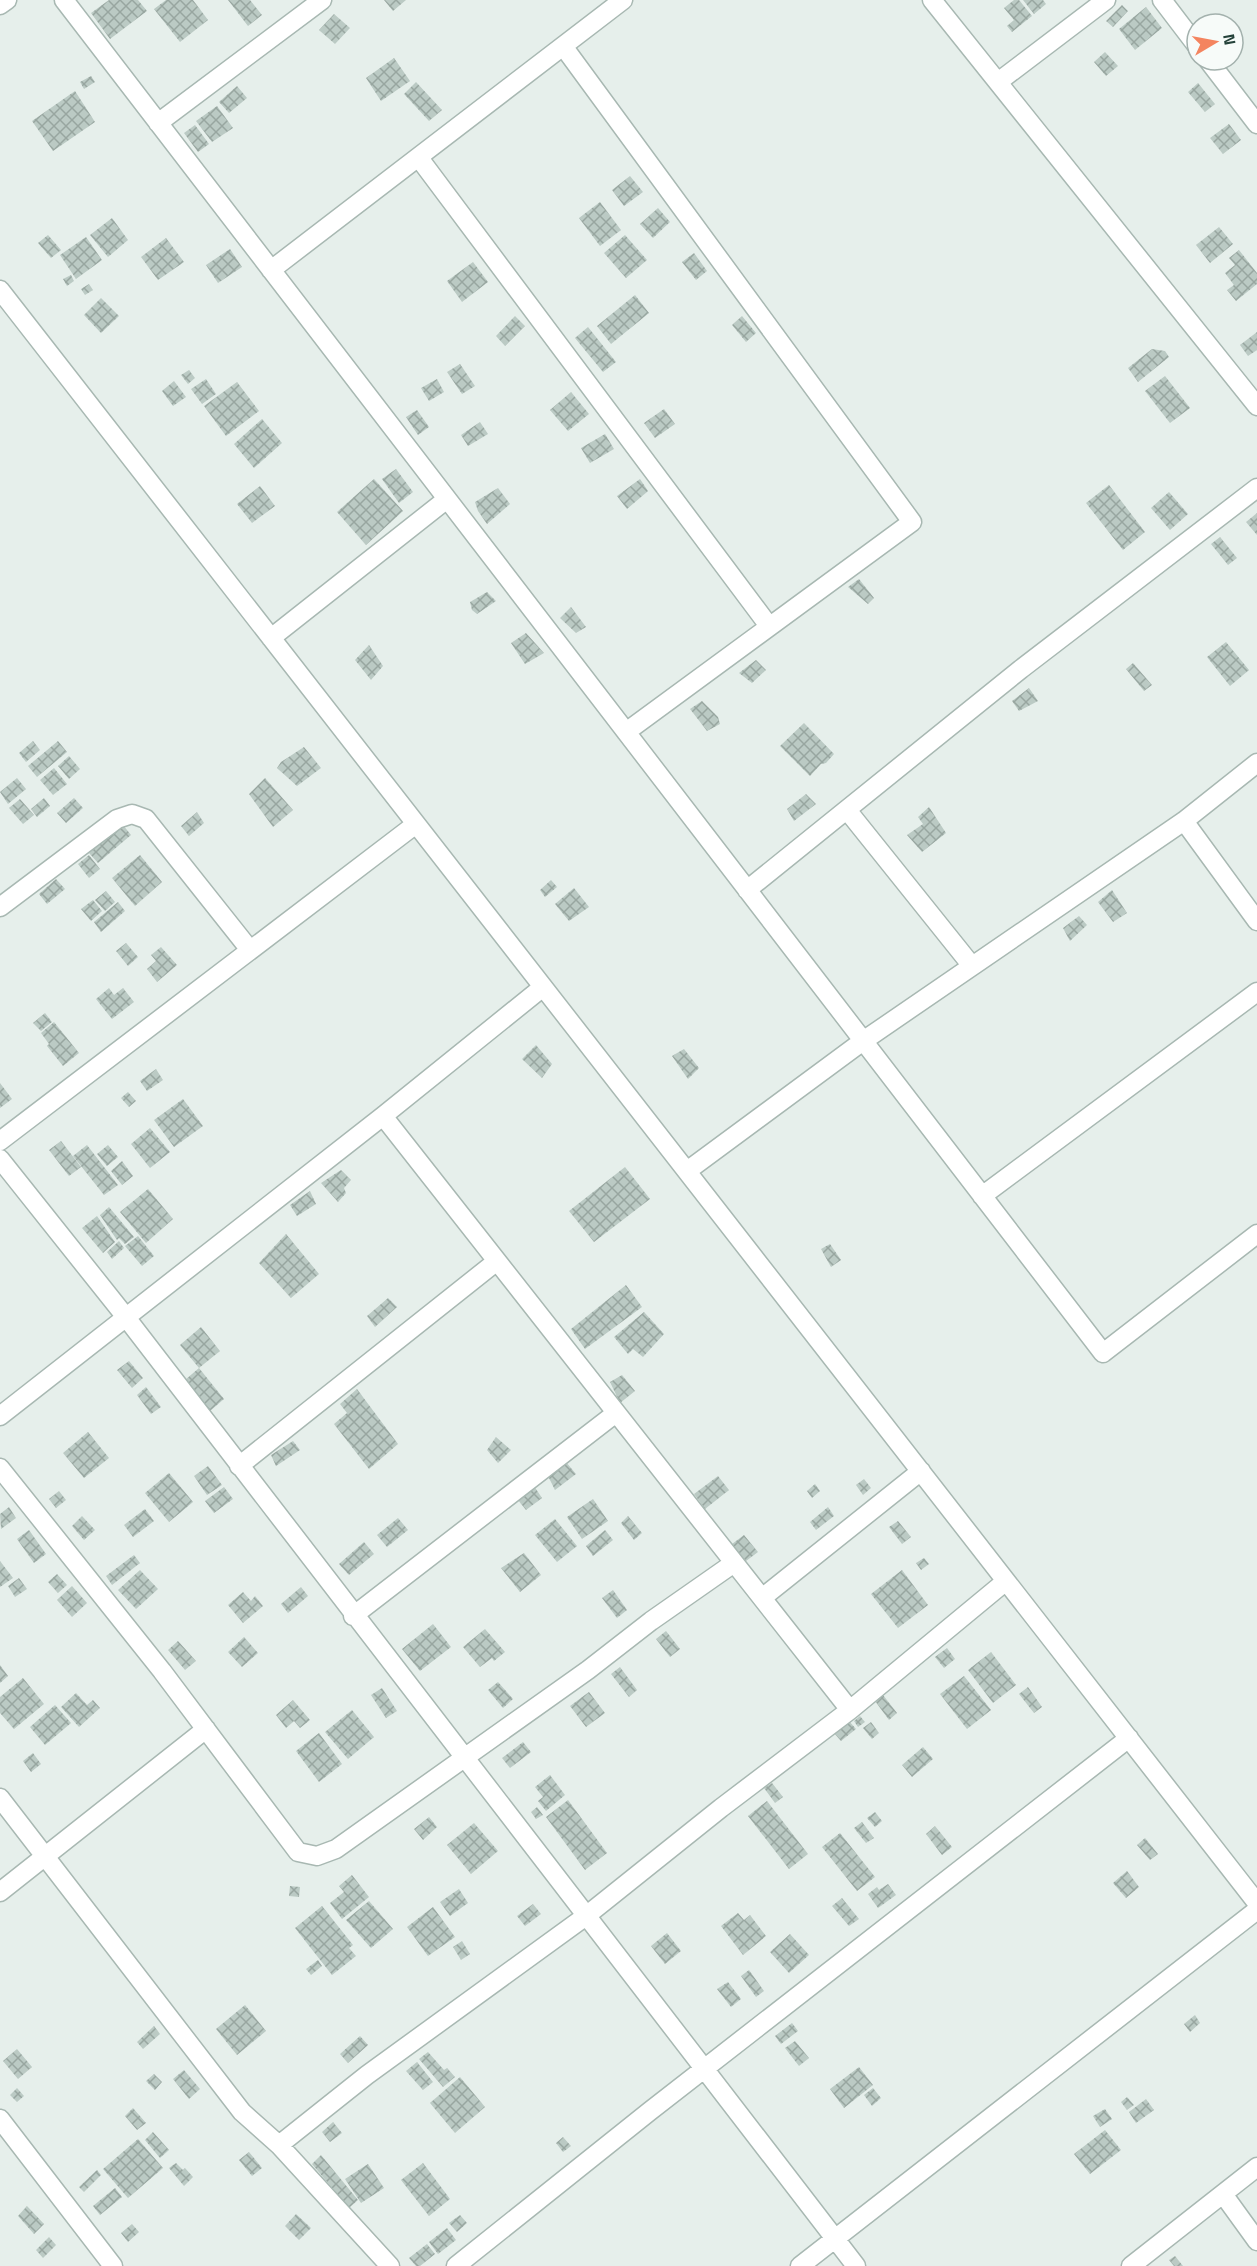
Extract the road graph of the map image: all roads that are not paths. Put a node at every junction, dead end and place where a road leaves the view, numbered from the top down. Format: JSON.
{"nodes":[{"id":1,"x":7,"y":0,"type":"edge"},
{"id":2,"x":64,"y":0,"type":"edge"},
{"id":3,"x":322,"y":0,"type":"edge"},
{"id":4,"x":623,"y":0,"type":"edge"},
{"id":5,"x":932,"y":0,"type":"edge"},
{"id":6,"x":1106,"y":0,"type":"edge"},
{"id":7,"x":1162,"y":0,"type":"edge"},
{"id":8,"x":0,"y":5,"type":"edge"},
{"id":9,"x":1185,"y":30,"type":"edge"},
{"id":10,"x":563,"y":46,"type":"junction"},
{"id":11,"x":1217,"y":72,"type":"edge"},
{"id":12,"x":998,"y":82,"type":"junction"},
{"id":13,"x":158,"y":123,"type":"junction"},
{"id":14,"x":1257,"y":124,"type":"edge"},
{"id":15,"x":419,"y":158,"type":"junction"},
{"id":16,"x":271,"y":270,"type":"junction"},
{"id":17,"x":0,"y":290,"type":"edge"},
{"id":18,"x":1257,"y":406,"type":"edge"},
{"id":19,"x":1257,"y":488,"type":"edge"},
{"id":20,"x":447,"y":499,"type":"junction"},
{"id":21,"x":770,"y":626,"type":"junction"},
{"id":22,"x":271,"y":638,"type":"junction"},
{"id":23,"x":626,"y":732,"type":"junction"},
{"id":24,"x":1257,"y":763,"type":"edge"},
{"id":25,"x":847,"y":810,"type":"junction"},
{"id":26,"x":1184,"y":820,"type":"junction"},
{"id":27,"x":416,"y":824,"type":"junction"},
{"id":28,"x":747,"y":890,"type":"junction"},
{"id":29,"x":0,"y":907,"type":"edge"},
{"id":30,"x":1257,"y":921,"type":"edge"},
{"id":31,"x":250,"y":950,"type":"junction"},
{"id":32,"x":972,"y":966,"type":"junction"},
{"id":33,"x":543,"y":987,"type":"junction"},
{"id":34,"x":1257,"y":992,"type":"edge"},
{"id":35,"x":863,"y":1041,"type":"junction"},
{"id":36,"x":382,"y":1116,"type":"junction"},
{"id":37,"x":0,"y":1141,"type":"edge"},
{"id":38,"x":0,"y":1159,"type":"edge"},
{"id":39,"x":687,"y":1171,"type":"junction"},
{"id":40,"x":982,"y":1196,"type":"junction"},
{"id":41,"x":1257,"y":1234,"type":"edge"},
{"id":42,"x":497,"y":1261,"type":"junction"},
{"id":43,"x":125,"y":1316,"type":"junction"},
{"id":44,"x":616,"y":1413,"type":"junction"},
{"id":45,"x":0,"y":1416,"type":"edge"},
{"id":46,"x":239,"y":1466,"type":"junction"},
{"id":47,"x":0,"y":1468,"type":"edge"},
{"id":48,"x":921,"y":1472,"type":"junction"},
{"id":49,"x":734,"y":1563,"type":"junction"},
{"id":50,"x":1006,"y":1581,"type":"junction"},
{"id":51,"x":762,"y":1598,"type":"junction"},
{"id":52,"x":353,"y":1616,"type":"junction"},
{"id":53,"x":850,"y":1710,"type":"junction"},
{"id":54,"x":206,"y":1729,"type":"junction"},
{"id":55,"x":1129,"y":1738,"type":"junction"},
{"id":56,"x":463,"y":1758,"type":"junction"},
{"id":57,"x":0,"y":1798,"type":"edge"},
{"id":58,"x":45,"y":1856,"type":"junction"},
{"id":59,"x":0,"y":1892,"type":"edge"},
{"id":60,"x":1257,"y":1903,"type":"edge"},
{"id":61,"x":1257,"y":1910,"type":"edge"},
{"id":62,"x":586,"y":1916,"type":"junction"},
{"id":63,"x":704,"y":2070,"type":"junction"},
{"id":64,"x":0,"y":2119,"type":"edge"},
{"id":65,"x":279,"y":2145,"type":"junction"},
{"id":66,"x":1257,"y":2167,"type":"edge"},
{"id":67,"x":1223,"y":2194,"type":"junction"},
{"id":68,"x":835,"y":2238,"type":"junction"},
{"id":69,"x":1257,"y":2241,"type":"edge"},
{"id":70,"x":113,"y":2266,"type":"edge"},
{"id":71,"x":390,"y":2266,"type":"edge"},
{"id":72,"x":456,"y":2266,"type":"edge"},
{"id":73,"x":800,"y":2266,"type":"edge"},
{"id":74,"x":856,"y":2266,"type":"edge"},
{"id":75,"x":1131,"y":2266,"type":"edge"}],
"edges":[{"from":1,"to":8,"type":"street"},
{"from":2,"to":13,"type":"street"},
{"from":3,"to":13,"type":"street"},
{"from":4,"to":10,"type":"street"},
{"from":5,"to":12,"type":"street"},
{"from":6,"to":12,"type":"street"},
{"from":7,"to":9,"type":"street"},
{"from":10,"to":15,"type":"street"},
{"from":10,"to":21,"type":"street"},
{"from":11,"to":14,"type":"street"},
{"from":12,"to":18,"type":"street"},
{"from":13,"to":16,"type":"street"},
{"from":15,"to":16,"type":"street"},
{"from":15,"to":21,"type":"street"},
{"from":16,"to":20,"type":"street"},
{"from":17,"to":22,"type":"street"},
{"from":19,"to":25,"type":"street"},
{"from":20,"to":22,"type":"street"},
{"from":20,"to":23,"type":"street"},
{"from":21,"to":23,"type":"street"},
{"from":22,"to":27,"type":"street"},
{"from":23,"to":28,"type":"street"},
{"from":24,"to":26,"type":"street"},
{"from":25,"to":28,"type":"street"},
{"from":25,"to":32,"type":"street"},
{"from":26,"to":30,"type":"street"},
{"from":26,"to":32,"type":"street"},
{"from":27,"to":31,"type":"street"},
{"from":27,"to":33,"type":"street"},
{"from":28,"to":35,"type":"street"},
{"from":29,"to":31,"type":"street"},
{"from":31,"to":37,"type":"street"},
{"from":32,"to":35,"type":"street"},
{"from":33,"to":36,"type":"street"},
{"from":33,"to":39,"type":"street"},
{"from":34,"to":40,"type":"street"},
{"from":35,"to":39,"type":"street"},
{"from":35,"to":40,"type":"street"},
{"from":36,"to":42,"type":"street"},
{"from":36,"to":43,"type":"street"},
{"from":38,"to":43,"type":"street"},
{"from":39,"to":48,"type":"street"},
{"from":40,"to":41,"type":"street"},
{"from":42,"to":44,"type":"street"},
{"from":42,"to":46,"type":"street"},
{"from":43,"to":45,"type":"street"},
{"from":43,"to":46,"type":"street"},
{"from":44,"to":49,"type":"street"},
{"from":44,"to":52,"type":"street"},
{"from":46,"to":52,"type":"street"},
{"from":47,"to":54,"type":"street"},
{"from":48,"to":50,"type":"street"},
{"from":48,"to":51,"type":"street"},
{"from":49,"to":51,"type":"street"},
{"from":49,"to":56,"type":"street"},
{"from":50,"to":53,"type":"street"},
{"from":50,"to":55,"type":"street"},
{"from":51,"to":53,"type":"street"},
{"from":52,"to":56,"type":"street"},
{"from":53,"to":62,"type":"street"},
{"from":54,"to":56,"type":"street"},
{"from":54,"to":58,"type":"street"},
{"from":55,"to":60,"type":"street"},
{"from":55,"to":63,"type":"street"},
{"from":56,"to":62,"type":"street"},
{"from":57,"to":58,"type":"street"},
{"from":58,"to":59,"type":"street"},
{"from":58,"to":65,"type":"street"},
{"from":61,"to":68,"type":"street"},
{"from":62,"to":63,"type":"street"},
{"from":62,"to":65,"type":"street"},
{"from":63,"to":68,"type":"street"},
{"from":63,"to":72,"type":"street"},
{"from":64,"to":70,"type":"street"},
{"from":65,"to":71,"type":"street"},
{"from":66,"to":67,"type":"street"},
{"from":67,"to":69,"type":"street"},
{"from":67,"to":75,"type":"street"},
{"from":68,"to":73,"type":"street"},
{"from":68,"to":74,"type":"street"}]}
